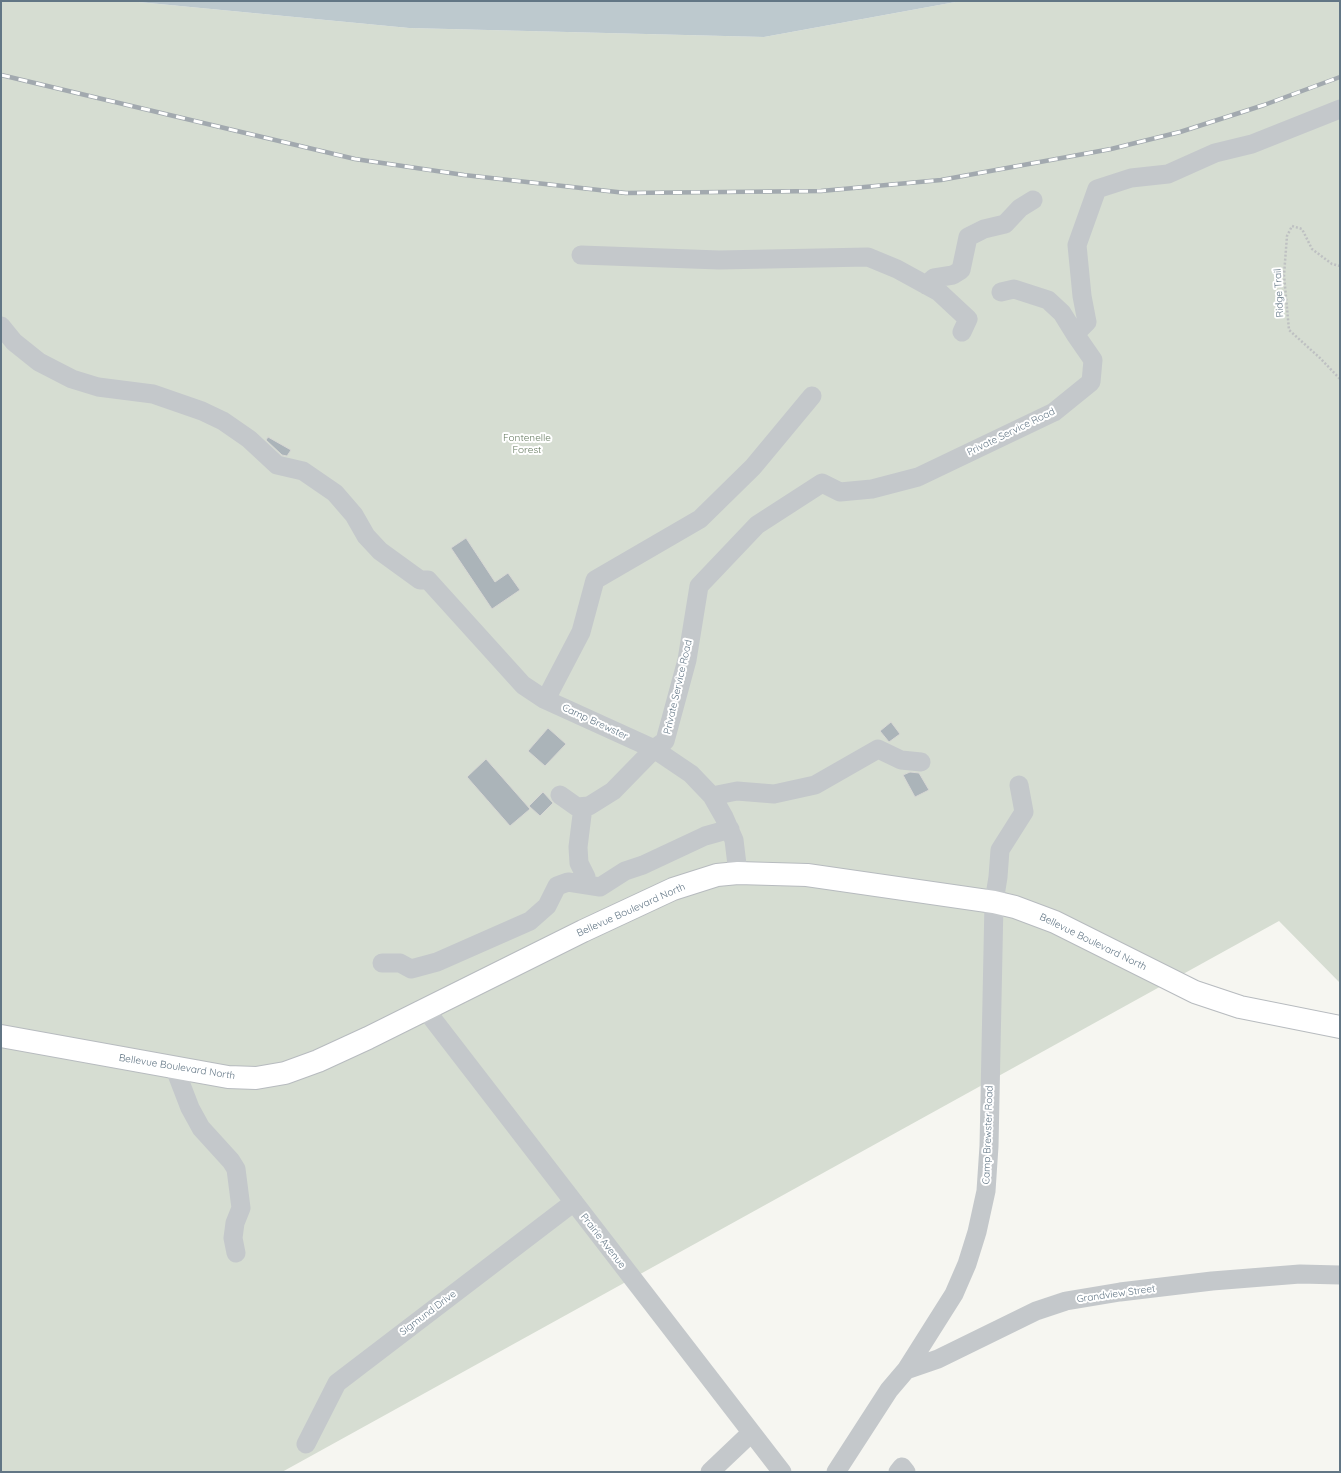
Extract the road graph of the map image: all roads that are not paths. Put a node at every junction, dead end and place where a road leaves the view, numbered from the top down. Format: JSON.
{"nodes":[{"id":1,"x":1340,"y":109,"type":"edge"},
{"id":2,"x":1033,"y":200,"type":"dead end"},
{"id":3,"x":581,"y":255,"type":"dead end"},
{"id":4,"x":926,"y":285,"type":"junction"},
{"id":5,"x":1001,"y":292,"type":"dead end"},
{"id":6,"x":1,"y":326,"type":"edge"},
{"id":7,"x":962,"y":332,"type":"dead end"},
{"id":8,"x":1075,"y":334,"type":"junction"},
{"id":9,"x":812,"y":396,"type":"dead end"},
{"id":10,"x":546,"y":700,"type":"junction"},
{"id":11,"x":654,"y":749,"type":"junction"},
{"id":12,"x":921,"y":762,"type":"dead end"},
{"id":13,"x":1019,"y":786,"type":"dead end"},
{"id":14,"x":560,"y":794,"type":"dead end"},
{"id":15,"x":712,"y":796,"type":"junction"},
{"id":16,"x":583,"y":806,"type":"junction"},
{"id":17,"x":730,"y":829,"type":"junction"},
{"id":18,"x":738,"y":873,"type":"junction"},
{"id":19,"x":586,"y":884,"type":"junction"},
{"id":20,"x":994,"y":902,"type":"junction"},
{"id":21,"x":382,"y":963,"type":"dead end"},
{"id":22,"x":425,"y":1009,"type":"junction"},
{"id":23,"x":1340,"y":1028,"type":"edge"},
{"id":24,"x":1,"y":1036,"type":"edge"},
{"id":25,"x":175,"y":1068,"type":"junction"},
{"id":26,"x":574,"y":1202,"type":"junction"},
{"id":27,"x":236,"y":1253,"type":"dead end"},
{"id":28,"x":1340,"y":1275,"type":"edge"},
{"id":29,"x":906,"y":1370,"type":"junction"},
{"id":30,"x":751,"y":1433,"type":"junction"},
{"id":31,"x":306,"y":1444,"type":"dead end"},
{"id":32,"x":710,"y":1472,"type":"edge"},
{"id":33,"x":782,"y":1472,"type":"edge"},
{"id":34,"x":836,"y":1472,"type":"edge"},
{"id":35,"x":898,"y":1472,"type":"edge"},
{"id":36,"x":906,"y":1472,"type":"edge"}],
"edges":[{"from":1,"to":8,"type":"street"},
{"from":2,"to":4,"type":"street"},
{"from":3,"to":4,"type":"street"},
{"from":4,"to":7,"type":"street"},
{"from":5,"to":8,"type":"street"},
{"from":6,"to":10,"type":"street","name":"Camp Brewster"},
{"from":8,"to":11,"type":"street","name":"Private Service Road"},
{"from":9,"to":10,"type":"street"},
{"from":10,"to":11,"type":"street","name":"Camp Brewster"},
{"from":11,"to":15,"type":"street","name":"Camp Brewster"},
{"from":11,"to":16,"type":"street"},
{"from":12,"to":15,"type":"street"},
{"from":13,"to":20,"type":"street","name":"Camp Brewster Road"},
{"from":14,"to":16,"type":"street"},
{"from":15,"to":17,"type":"street","name":"Camp Brewster"},
{"from":16,"to":19,"type":"street"},
{"from":17,"to":18,"type":"street","name":"Camp Brewster"},
{"from":17,"to":19,"type":"street"},
{"from":18,"to":20,"type":"main road","name":"Bellevue Boulevard North"},
{"from":18,"to":22,"type":"main road","name":"Bellevue Boulevard North"},
{"from":19,"to":21,"type":"street"},
{"from":20,"to":23,"type":"main road","name":"Bellevue Boulevard North"},
{"from":20,"to":29,"type":"street","name":"Camp Brewster Road"},
{"from":22,"to":25,"type":"main road","name":"Bellevue Boulevard North"},
{"from":22,"to":26,"type":"street","name":"Prairie Avenue"},
{"from":24,"to":25,"type":"main road","name":"Bellevue Boulevard North"},
{"from":25,"to":27,"type":"street"},
{"from":26,"to":30,"type":"street","name":"Prairie Avenue"},
{"from":26,"to":31,"type":"street","name":"Sigmund Drive"},
{"from":28,"to":29,"type":"street","name":"Grandview Street"},
{"from":29,"to":34,"type":"street","name":"Camp Brewster Road"},
{"from":30,"to":32,"type":"street"},
{"from":30,"to":33,"type":"street","name":"Prairie Avenue"},
{"from":35,"to":36,"type":"street"}]}
